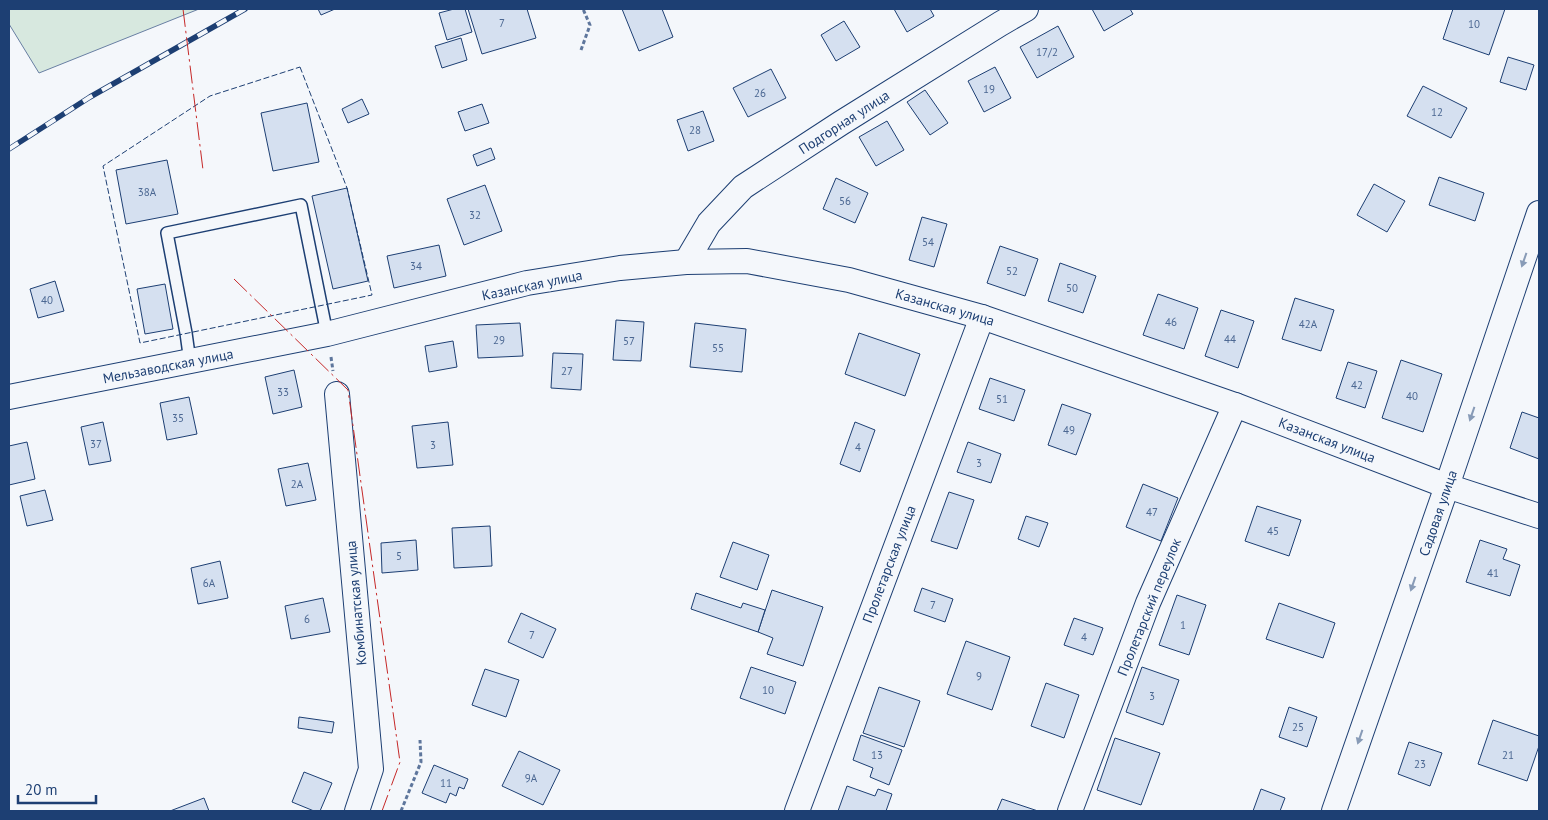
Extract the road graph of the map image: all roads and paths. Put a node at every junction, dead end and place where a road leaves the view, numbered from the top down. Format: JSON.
{"nodes":[{"id":1,"x":583,"y":9,"type":"edge"},
{"id":2,"x":1026,"y":9,"type":"edge"},
{"id":3,"x":581,"y":50,"type":"dead end"},
{"id":4,"x":1539,"y":213,"type":"edge"},
{"id":5,"x":686,"y":262,"type":"junction"},
{"id":6,"x":982,"y":317,"type":"junction"},
{"id":7,"x":327,"y":334,"type":"junction"},
{"id":8,"x":190,"y":362,"type":"junction"},
{"id":9,"x":337,"y":394,"type":"joint"},
{"id":10,"x":9,"y":398,"type":"edge"},
{"id":11,"x":1235,"y":405,"type":"junction"},
{"id":12,"x":1448,"y":486,"type":"junction"},
{"id":13,"x":1539,"y":516,"type":"edge"},
{"id":14,"x":420,"y":740,"type":"dead end"},
{"id":15,"x":357,"y":811,"type":"edge"},
{"id":16,"x":401,"y":811,"type":"edge"},
{"id":17,"x":797,"y":811,"type":"edge"},
{"id":18,"x":1070,"y":811,"type":"edge"},
{"id":19,"x":1334,"y":811,"type":"edge"}],
"edges":[{"from":1,"to":3,"type":"path"},
{"from":2,"to":5,"type":"street","name":"Подгорная улица"},
{"from":4,"to":12,"type":"street","name":"Садовая улица","one_way":true},
{"from":5,"to":6,"type":"street","name":"Казанская улица"},
{"from":5,"to":7,"type":"street","name":"Казанская улица"},
{"from":6,"to":11,"type":"street","name":"Казанская улица"},
{"from":6,"to":17,"type":"street","name":"Пролетарская улица"},
{"from":7,"to":8,"type":"street","name":"Мельзаводская улица"},
{"from":7,"to":8,"type":"lane"},
{"from":7,"to":9,"type":"path"},
{"from":8,"to":10,"type":"street","name":"Мельзаводская улица"},
{"from":9,"to":15,"type":"street","name":"Комбинатская улица"},
{"from":11,"to":12,"type":"street","name":"Казанская улица"},
{"from":11,"to":18,"type":"street","name":"Пролетарский переулок"},
{"from":12,"to":13,"type":"street","name":"Казанская улица"},
{"from":12,"to":19,"type":"street","name":"Садовая улица","one_way":true},
{"from":14,"to":16,"type":"path"}]}
